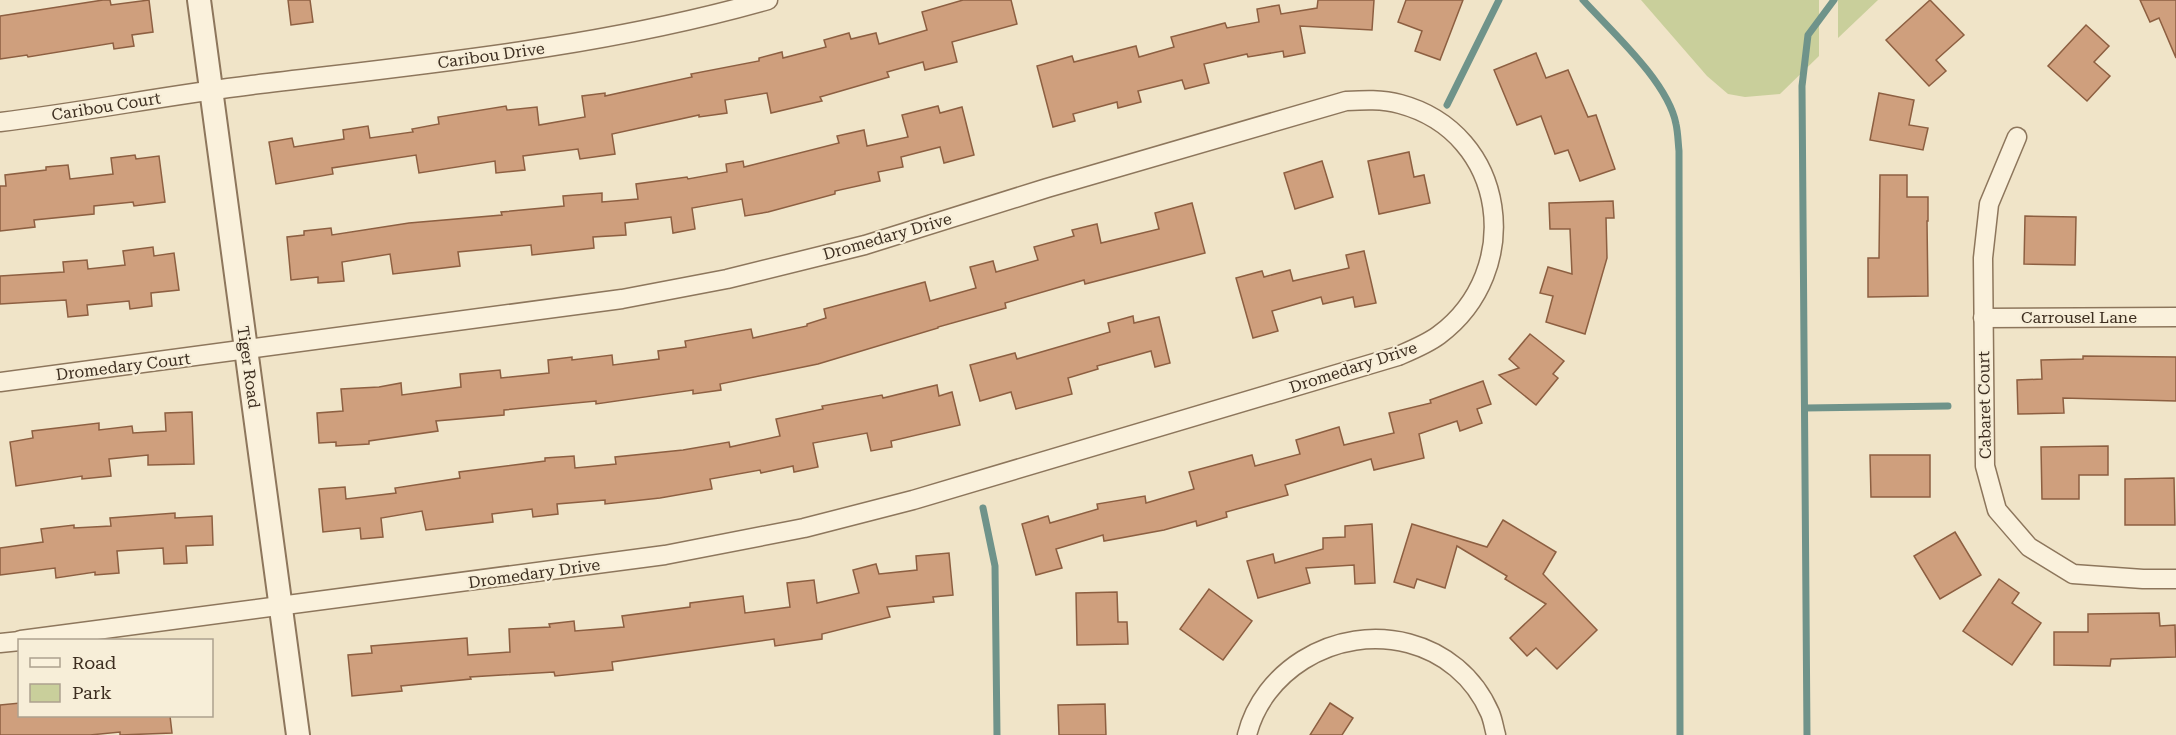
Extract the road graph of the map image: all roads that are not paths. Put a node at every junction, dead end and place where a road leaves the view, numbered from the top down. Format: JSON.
{"nodes":[{"id":1,"x":199,"y":0,"type":"edge"},
{"id":2,"x":768,"y":0,"type":"edge"},
{"id":3,"x":211,"y":90,"type":"junction"},
{"id":4,"x":0,"y":122,"type":"edge"},
{"id":5,"x":2017,"y":137,"type":"dead end"},
{"id":6,"x":2176,"y":317,"type":"edge"},
{"id":7,"x":1983,"y":318,"type":"junction"},
{"id":8,"x":247,"y":350,"type":"junction"},
{"id":9,"x":0,"y":382,"type":"edge"},
{"id":10,"x":2176,"y":579,"type":"edge"},
{"id":11,"x":281,"y":606,"type":"junction"},
{"id":12,"x":35,"y":639,"type":"edge"},
{"id":13,"x":18,"y":641,"type":"edge"},
{"id":14,"x":0,"y":643,"type":"edge"},
{"id":15,"x":298,"y":735,"type":"edge"},
{"id":16,"x":1247,"y":735,"type":"edge"},
{"id":17,"x":1496,"y":735,"type":"edge"}],
"edges":[{"from":1,"to":3,"type":"street","name":"Tiger Road"},
{"from":2,"to":3,"type":"street","name":"Caribou Drive"},
{"from":3,"to":4,"type":"street","name":"Caribou Court"},
{"from":3,"to":8,"type":"street","name":"Tiger Road"},
{"from":5,"to":7,"type":"street","name":"Cabaret Court"},
{"from":6,"to":7,"type":"street","name":"Carrousel Lane"},
{"from":7,"to":10,"type":"street","name":"Cabaret Court"},
{"from":8,"to":9,"type":"street","name":"Dromedary Court"},
{"from":8,"to":11,"type":"street","name":"Tiger Road"},
{"from":8,"to":11,"type":"street","name":"Dromedary Drive"},
{"from":11,"to":12,"type":"street"},
{"from":11,"to":15,"type":"street","name":"Tiger Road"},
{"from":13,"to":14,"type":"street"},
{"from":16,"to":17,"type":"street"}]}
